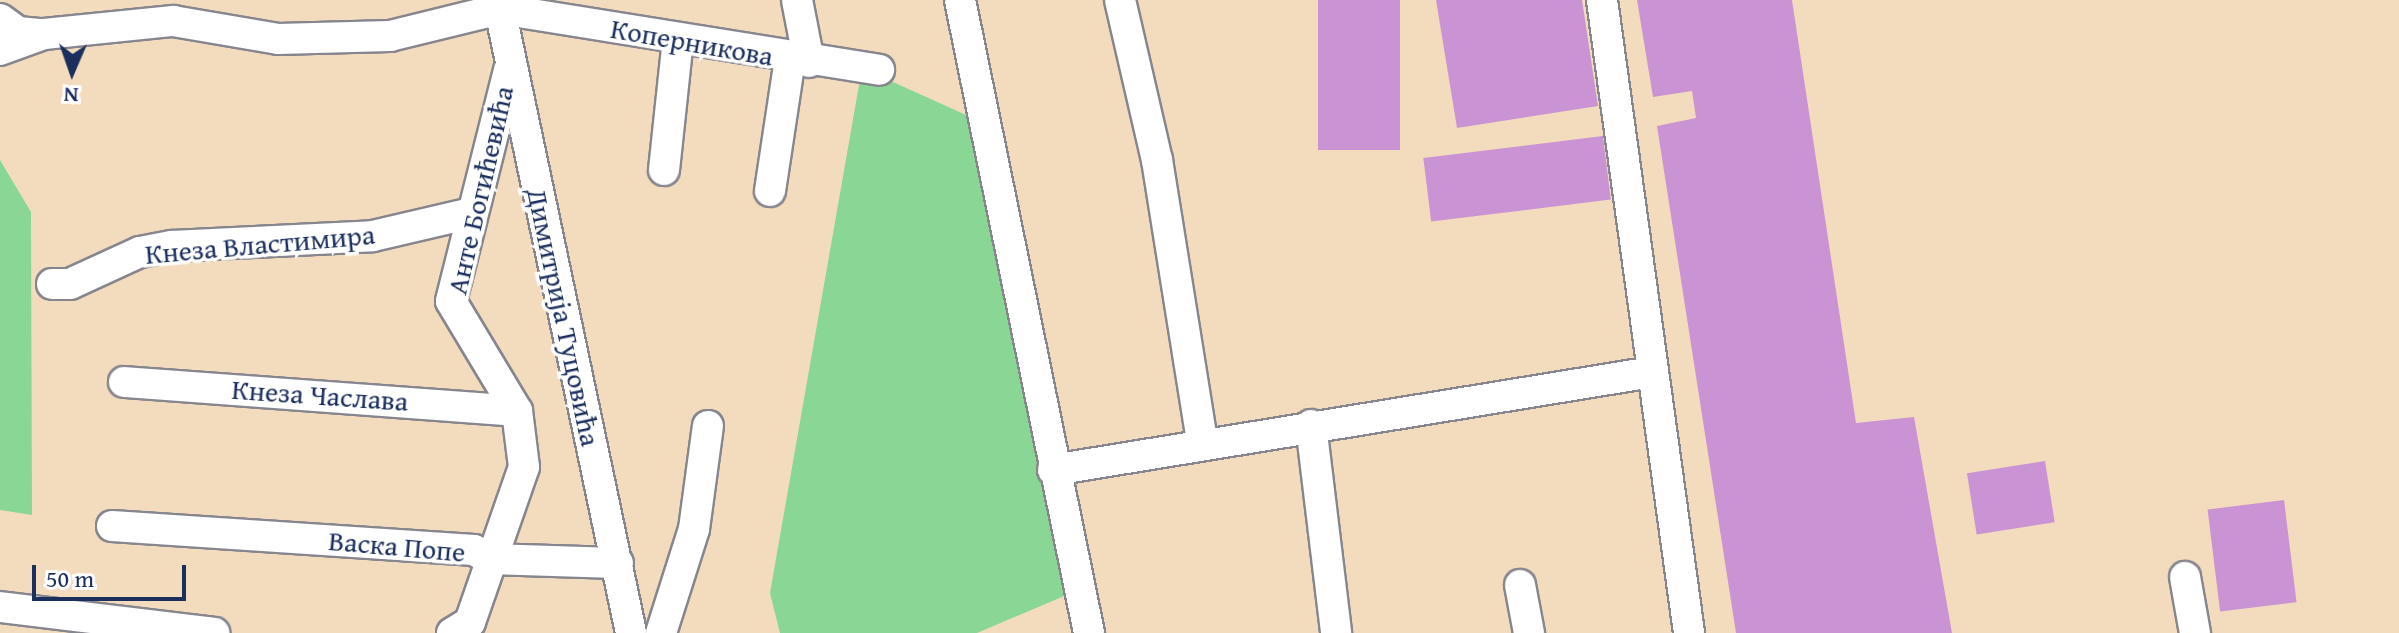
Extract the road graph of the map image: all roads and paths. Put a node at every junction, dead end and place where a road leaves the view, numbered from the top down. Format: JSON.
{"nodes":[{"id":1,"x":797,"y":0,"type":"edge"},
{"id":2,"x":960,"y":0,"type":"edge"},
{"id":3,"x":1120,"y":0,"type":"edge"},
{"id":4,"x":1602,"y":0,"type":"edge"},
{"id":5,"x":499,"y":4,"type":"edge"},
{"id":6,"x":0,"y":19,"type":"edge"},
{"id":7,"x":44,"y":34,"type":"junction"},
{"id":8,"x":678,"y":40,"type":"junction"},
{"id":9,"x":0,"y":50,"type":"edge"},
{"id":10,"x":800,"y":60,"type":"junction"},
{"id":11,"x":511,"y":65,"type":"junction"},
{"id":12,"x":879,"y":70,"type":"dead end"},
{"id":13,"x":664,"y":170,"type":"dead end"},
{"id":14,"x":770,"y":191,"type":"dead end"},
{"id":15,"x":472,"y":213,"type":"junction"},
{"id":16,"x":52,"y":284,"type":"dead end"},
{"id":17,"x":1652,"y":372,"type":"junction"},
{"id":18,"x":124,"y":382,"type":"dead end"},
{"id":19,"x":517,"y":411,"type":"junction"},
{"id":20,"x":1311,"y":425,"type":"junction"},
{"id":21,"x":708,"y":426,"type":"dead end"},
{"id":22,"x":1202,"y":442,"type":"junction"},
{"id":23,"x":1053,"y":470,"type":"junction"},
{"id":24,"x":112,"y":526,"type":"dead end"},
{"id":25,"x":489,"y":559,"type":"junction"},
{"id":26,"x":618,"y":563,"type":"junction"},
{"id":27,"x":2185,"y":577,"type":"dead end"},
{"id":28,"x":1520,"y":585,"type":"dead end"},
{"id":29,"x":0,"y":607,"type":"edge"},
{"id":30,"x":463,"y":629,"type":"edge"},
{"id":31,"x":214,"y":633,"type":"edge"},
{"id":32,"x":631,"y":633,"type":"edge"},
{"id":33,"x":661,"y":633,"type":"edge"},
{"id":34,"x":1089,"y":633,"type":"edge"},
{"id":35,"x":1336,"y":633,"type":"edge"},
{"id":36,"x":1529,"y":633,"type":"edge"},
{"id":37,"x":1689,"y":633,"type":"edge"},
{"id":38,"x":2195,"y":633,"type":"edge"}],
"edges":[{"from":1,"to":10,"type":"street","name":"Коперникова"},
{"from":2,"to":23,"type":"street"},
{"from":3,"to":22,"type":"street"},
{"from":4,"to":17,"type":"street"},
{"from":5,"to":7,"type":"street"},
{"from":5,"to":8,"type":"street","name":"Коперникова"},
{"from":5,"to":11,"type":"street","name":"Димитрија Туцовића"},
{"from":6,"to":7,"type":"street"},
{"from":7,"to":9,"type":"street"},
{"from":8,"to":10,"type":"street","name":"Коперникова"},
{"from":8,"to":13,"type":"street"},
{"from":10,"to":12,"type":"street","name":"Коперникова"},
{"from":10,"to":14,"type":"street","name":"Коперникова"},
{"from":11,"to":15,"type":"street","name":"Анте Богићевића"},
{"from":11,"to":26,"type":"street","name":"Димитрија Туцовића"},
{"from":15,"to":16,"type":"street","name":"Кнеза Властимира"},
{"from":15,"to":19,"type":"street","name":"Анте Богићевића"},
{"from":17,"to":20,"type":"street"},
{"from":17,"to":37,"type":"street"},
{"from":18,"to":19,"type":"street","name":"Кнеза Часлава"},
{"from":19,"to":25,"type":"street","name":"Анте Богићевића"},
{"from":20,"to":22,"type":"street"},
{"from":20,"to":35,"type":"street"},
{"from":21,"to":33,"type":"street"},
{"from":22,"to":23,"type":"street"},
{"from":23,"to":34,"type":"street"},
{"from":24,"to":25,"type":"street","name":"Васка Попе"},
{"from":25,"to":26,"type":"street","name":"Васка Попе"},
{"from":25,"to":30,"type":"street","name":"Анте Богићевића"},
{"from":26,"to":32,"type":"street","name":"Димитрија Туцовића"},
{"from":27,"to":38,"type":"street"},
{"from":28,"to":36,"type":"street"},
{"from":29,"to":31,"type":"street"}]}
